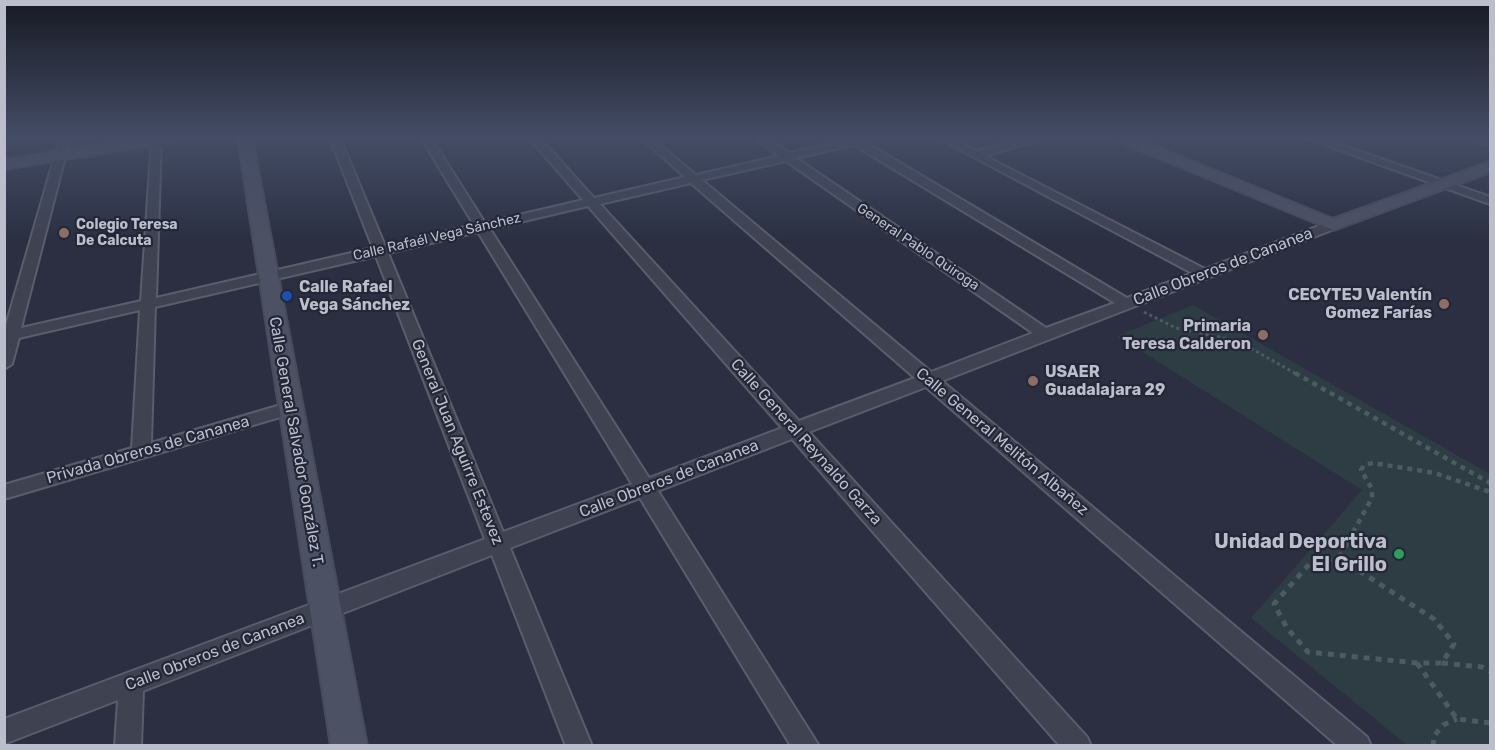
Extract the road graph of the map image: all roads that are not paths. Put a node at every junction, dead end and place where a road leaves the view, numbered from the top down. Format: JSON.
{"nodes":[{"id":1,"x":55,"y":173,"type":"edge"},
{"id":2,"x":160,"y":173,"type":"edge"},
{"id":3,"x":251,"y":173,"type":"edge"},
{"id":4,"x":349,"y":173,"type":"edge"},
{"id":5,"x":448,"y":173,"type":"edge"},
{"id":6,"x":566,"y":173,"type":"edge"},
{"id":7,"x":686,"y":173,"type":"edge"},
{"id":8,"x":719,"y":173,"type":"edge"},
{"id":9,"x":810,"y":173,"type":"edge"},
{"id":10,"x":907,"y":173,"type":"edge"},
{"id":11,"x":1010,"y":173,"type":"edge"},
{"id":12,"x":1212,"y":173,"type":"edge"},
{"id":13,"x":1224,"y":173,"type":"edge"},
{"id":14,"x":1411,"y":173,"type":"edge"},
{"id":15,"x":1475,"y":173,"type":"edge"},
{"id":16,"x":693,"y":179,"type":"junction"},
{"id":17,"x":1443,"y":184,"type":"junction"},
{"id":18,"x":1491,"y":201,"type":"edge"},
{"id":19,"x":592,"y":202,"type":"junction"},
{"id":20,"x":1339,"y":223,"type":"junction"},
{"id":21,"x":482,"y":227,"type":"junction"},
{"id":22,"x":380,"y":250,"type":"junction"},
{"id":23,"x":1204,"y":274,"type":"junction"},
{"id":24,"x":268,"y":276,"type":"junction"},
{"id":25,"x":148,"y":304,"type":"junction"},
{"id":26,"x":1127,"y":304,"type":"junction"},
{"id":27,"x":1046,"y":335,"type":"junction"},
{"id":28,"x":8,"y":336,"type":"edge"},
{"id":29,"x":4,"y":364,"type":"edge"},
{"id":30,"x":929,"y":380,"type":"junction"},
{"id":31,"x":291,"y":408,"type":"junction"},
{"id":32,"x":796,"y":430,"type":"junction"},
{"id":33,"x":141,"y":452,"type":"junction"},
{"id":34,"x":645,"y":488,"type":"junction"},
{"id":35,"x":4,"y":492,"type":"edge"},
{"id":36,"x":498,"y":544,"type":"junction"},
{"id":37,"x":325,"y":610,"type":"junction"},
{"id":38,"x":131,"y":684,"type":"junction"},
{"id":39,"x":4,"y":732,"type":"edge"},
{"id":40,"x":128,"y":746,"type":"edge"},
{"id":41,"x":349,"y":746,"type":"edge"},
{"id":42,"x":579,"y":746,"type":"edge"},
{"id":43,"x":807,"y":746,"type":"edge"},
{"id":44,"x":1078,"y":746,"type":"edge"},
{"id":45,"x":1358,"y":746,"type":"edge"}],
"edges":[{"from":1,"to":28,"type":"street"},
{"from":2,"to":25,"type":"street"},
{"from":3,"to":24,"type":"street","name":"Calle General Salvador González T."},
{"from":4,"to":22,"type":"street","name":"General Juan Aguirre Estevez"},
{"from":5,"to":21,"type":"street"},
{"from":6,"to":19,"type":"street","name":"Calle General Reynaldo Garza"},
{"from":7,"to":16,"type":"street","name":"Calle General Melitón Albañez"},
{"from":8,"to":16,"type":"street","name":"Calle Rafaél Vega Sánchez"},
{"from":9,"to":27,"type":"street","name":"General Pablo Quiroga"},
{"from":10,"to":26,"type":"street"},
{"from":11,"to":23,"type":"street"},
{"from":12,"to":20,"type":"street"},
{"from":13,"to":20,"type":"street"},
{"from":14,"to":17,"type":"street"},
{"from":15,"to":17,"type":"street"},
{"from":16,"to":19,"type":"street","name":"Calle Rafaél Vega Sánchez"},
{"from":16,"to":30,"type":"street","name":"Calle General Melitón Albañez"},
{"from":17,"to":18,"type":"street"},
{"from":17,"to":20,"type":"street"},
{"from":19,"to":21,"type":"street","name":"Calle Rafaél Vega Sánchez"},
{"from":19,"to":32,"type":"street","name":"Calle General Reynaldo Garza"},
{"from":20,"to":23,"type":"street","name":"Calle Obreros de Cananea"},
{"from":21,"to":22,"type":"street","name":"Calle Rafaél Vega Sánchez"},
{"from":21,"to":34,"type":"street"},
{"from":22,"to":24,"type":"street","name":"Calle Rafaél Vega Sánchez"},
{"from":22,"to":36,"type":"street","name":"General Juan Aguirre Estevez"},
{"from":23,"to":26,"type":"street","name":"Calle Obreros de Cananea"},
{"from":24,"to":25,"type":"street","name":"Calle Rafaél Vega Sánchez"},
{"from":24,"to":31,"type":"street","name":"Calle General Salvador González T."},
{"from":25,"to":28,"type":"street","name":"Calle Rafaél Vega Sánchez"},
{"from":25,"to":33,"type":"street"},
{"from":26,"to":27,"type":"street","name":"Calle Obreros de Cananea"},
{"from":27,"to":30,"type":"street","name":"Calle Obreros de Cananea"},
{"from":28,"to":29,"type":"street"},
{"from":30,"to":32,"type":"street","name":"Calle Obreros de Cananea"},
{"from":30,"to":45,"type":"street","name":"Calle General Melitón Albañez"},
{"from":31,"to":33,"type":"street","name":"Privada Obreros de Cananea"},
{"from":31,"to":37,"type":"street","name":"Calle General Salvador González T."},
{"from":32,"to":34,"type":"street","name":"Calle Obreros de Cananea"},
{"from":32,"to":44,"type":"street","name":"Calle General Reynaldo Garza"},
{"from":33,"to":35,"type":"street","name":"Privada Obreros de Cananea"},
{"from":34,"to":36,"type":"street","name":"Calle Obreros de Cananea"},
{"from":34,"to":43,"type":"street"},
{"from":36,"to":37,"type":"street","name":"Calle Obreros de Cananea"},
{"from":36,"to":42,"type":"street","name":"General Juan Aguirre Estevez"},
{"from":37,"to":38,"type":"street","name":"Calle Obreros de Cananea"},
{"from":37,"to":41,"type":"street","name":"Calle General Salvador González T."},
{"from":38,"to":39,"type":"street","name":"Calle Obreros de Cananea"},
{"from":38,"to":40,"type":"street"}]}
